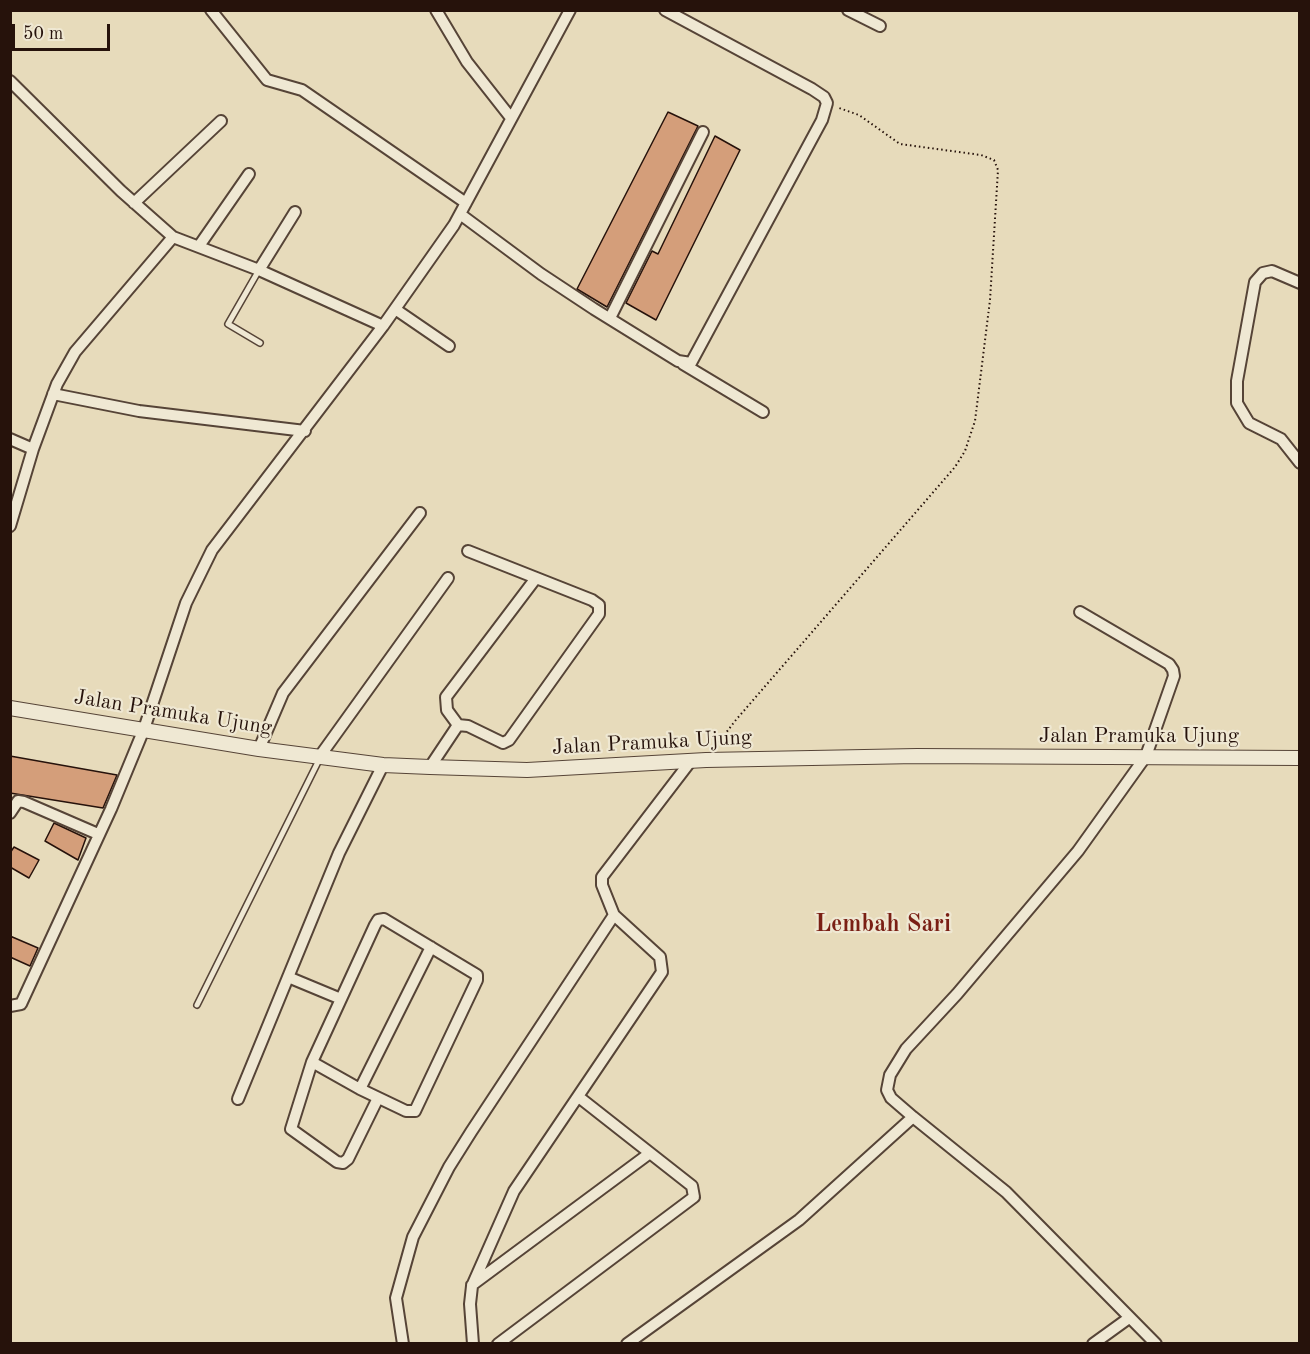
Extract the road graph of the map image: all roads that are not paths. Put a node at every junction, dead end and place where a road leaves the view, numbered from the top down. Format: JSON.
{"nodes":[{"id":1,"x":211,"y":10,"type":"edge"},
{"id":2,"x":436,"y":10,"type":"edge"},
{"id":3,"x":570,"y":10,"type":"edge"},
{"id":4,"x":664,"y":10,"type":"edge"},
{"id":5,"x":848,"y":10,"type":"edge"},
{"id":6,"x":880,"y":26,"type":"dead end"},
{"id":7,"x":10,"y":81,"type":"edge"},
{"id":8,"x":511,"y":118,"type":"junction"},
{"id":9,"x":221,"y":121,"type":"dead end"},
{"id":10,"x":703,"y":132,"type":"dead end"},
{"id":11,"x":249,"y":174,"type":"dead end"},
{"id":12,"x":134,"y":203,"type":"junction"},
{"id":13,"x":466,"y":203,"type":"junction"},
{"id":14,"x":296,"y":212,"type":"dead end"},
{"id":15,"x":460,"y":214,"type":"junction"},
{"id":16,"x":173,"y":237,"type":"junction"},
{"id":17,"x":199,"y":246,"type":"junction"},
{"id":18,"x":259,"y":270,"type":"junction"},
{"id":19,"x":1299,"y":283,"type":"edge"},
{"id":20,"x":395,"y":309,"type":"junction"},
{"id":21,"x":610,"y":318,"type":"junction"},
{"id":22,"x":383,"y":326,"type":"junction"},
{"id":23,"x":260,"y":344,"type":"dead end"},
{"id":24,"x":449,"y":346,"type":"dead end"},
{"id":25,"x":683,"y":364,"type":"junction"},
{"id":26,"x":53,"y":394,"type":"junction"},
{"id":27,"x":763,"y":412,"type":"dead end"},
{"id":28,"x":305,"y":431,"type":"junction"},
{"id":29,"x":10,"y":439,"type":"edge"},
{"id":30,"x":33,"y":449,"type":"junction"},
{"id":31,"x":1299,"y":463,"type":"edge"},
{"id":32,"x":420,"y":513,"type":"dead end"},
{"id":33,"x":10,"y":526,"type":"edge"},
{"id":34,"x":468,"y":551,"type":"dead end"},
{"id":35,"x":448,"y":578,"type":"dead end"},
{"id":36,"x":536,"y":578,"type":"junction"},
{"id":37,"x":1080,"y":612,"type":"dead end"},
{"id":38,"x":10,"y":708,"type":"edge"},
{"id":39,"x":458,"y":725,"type":"junction"},
{"id":40,"x":144,"y":729,"type":"junction"},
{"id":41,"x":259,"y":749,"type":"junction"},
{"id":42,"x":321,"y":756,"type":"junction"},
{"id":43,"x":1146,"y":756,"type":"junction"},
{"id":44,"x":1299,"y":758,"type":"edge"},
{"id":45,"x":690,"y":762,"type":"junction"},
{"id":46,"x":383,"y":765,"type":"junction"},
{"id":47,"x":430,"y":767,"type":"junction"},
{"id":48,"x":10,"y":813,"type":"edge"},
{"id":49,"x":98,"y":834,"type":"junction"},
{"id":50,"x":614,"y":915,"type":"junction"},
{"id":51,"x":431,"y":947,"type":"junction"},
{"id":52,"x":288,"y":977,"type":"junction"},
{"id":53,"x":341,"y":999,"type":"junction"},
{"id":54,"x":197,"y":1005,"type":"dead end"},
{"id":55,"x":10,"y":1006,"type":"edge"},
{"id":56,"x":312,"y":1062,"type":"junction"},
{"id":57,"x":360,"y":1089,"type":"junction"},
{"id":58,"x":378,"y":1098,"type":"junction"},
{"id":59,"x":580,"y":1098,"type":"junction"},
{"id":60,"x":238,"y":1099,"type":"dead end"},
{"id":61,"x":913,"y":1117,"type":"junction"},
{"id":62,"x":650,"y":1153,"type":"junction"},
{"id":63,"x":472,"y":1286,"type":"junction"},
{"id":64,"x":1129,"y":1318,"type":"junction"},
{"id":65,"x":403,"y":1344,"type":"edge"},
{"id":66,"x":473,"y":1344,"type":"edge"},
{"id":67,"x":498,"y":1344,"type":"edge"},
{"id":68,"x":627,"y":1344,"type":"edge"},
{"id":69,"x":1093,"y":1344,"type":"edge"},
{"id":70,"x":1156,"y":1344,"type":"edge"}],
"edges":[{"from":1,"to":13,"type":"street"},
{"from":2,"to":8,"type":"street"},
{"from":3,"to":8,"type":"street"},
{"from":4,"to":25,"type":"street"},
{"from":5,"to":6,"type":"street"},
{"from":7,"to":12,"type":"street"},
{"from":8,"to":13,"type":"street"},
{"from":9,"to":12,"type":"street"},
{"from":10,"to":21,"type":"street"},
{"from":11,"to":17,"type":"street"},
{"from":12,"to":16,"type":"street"},
{"from":13,"to":15,"type":"street"},
{"from":14,"to":18,"type":"street"},
{"from":15,"to":20,"type":"street"},
{"from":15,"to":21,"type":"street"},
{"from":16,"to":17,"type":"street"},
{"from":16,"to":26,"type":"street"},
{"from":17,"to":18,"type":"street"},
{"from":18,"to":22,"type":"street"},
{"from":18,"to":23,"type":"lane"},
{"from":19,"to":31,"type":"street"},
{"from":20,"to":22,"type":"street"},
{"from":20,"to":24,"type":"street"},
{"from":21,"to":25,"type":"street"},
{"from":22,"to":28,"type":"street"},
{"from":25,"to":27,"type":"street"},
{"from":26,"to":28,"type":"street"},
{"from":26,"to":30,"type":"street"},
{"from":28,"to":40,"type":"street"},
{"from":29,"to":30,"type":"street"},
{"from":30,"to":33,"type":"street"},
{"from":32,"to":41,"type":"street"},
{"from":34,"to":36,"type":"street"},
{"from":35,"to":42,"type":"street"},
{"from":36,"to":39,"type":"street"},
{"from":36,"to":39,"type":"street"},
{"from":37,"to":43,"type":"street"},
{"from":38,"to":40,"type":"street","name":"Jalan Pramuka Ujung"},
{"from":39,"to":47,"type":"street"},
{"from":40,"to":41,"type":"street","name":"Jalan Pramuka Ujung"},
{"from":40,"to":49,"type":"street"},
{"from":41,"to":42,"type":"street","name":"Jalan Pramuka Ujung"},
{"from":42,"to":46,"type":"street","name":"Jalan Pramuka Ujung"},
{"from":42,"to":54,"type":"lane"},
{"from":43,"to":44,"type":"street","name":"Jalan Pramuka Ujung"},
{"from":43,"to":45,"type":"street","name":"Jalan Pramuka Ujung"},
{"from":43,"to":61,"type":"street"},
{"from":45,"to":47,"type":"street","name":"Jalan Pramuka Ujung"},
{"from":45,"to":50,"type":"street"},
{"from":46,"to":47,"type":"street","name":"Jalan Pramuka Ujung"},
{"from":46,"to":52,"type":"street"},
{"from":48,"to":49,"type":"street"},
{"from":49,"to":55,"type":"street"},
{"from":50,"to":59,"type":"street"},
{"from":50,"to":65,"type":"street"},
{"from":51,"to":53,"type":"street"},
{"from":51,"to":57,"type":"street"},
{"from":51,"to":58,"type":"street"},
{"from":52,"to":53,"type":"street"},
{"from":52,"to":60,"type":"street"},
{"from":53,"to":56,"type":"street"},
{"from":56,"to":57,"type":"street"},
{"from":56,"to":58,"type":"street"},
{"from":57,"to":58,"type":"street"},
{"from":59,"to":62,"type":"street"},
{"from":59,"to":63,"type":"street"},
{"from":61,"to":64,"type":"street"},
{"from":61,"to":68,"type":"street"},
{"from":62,"to":63,"type":"street"},
{"from":62,"to":67,"type":"street"},
{"from":63,"to":66,"type":"street"},
{"from":64,"to":69,"type":"street"},
{"from":64,"to":70,"type":"street"}]}
